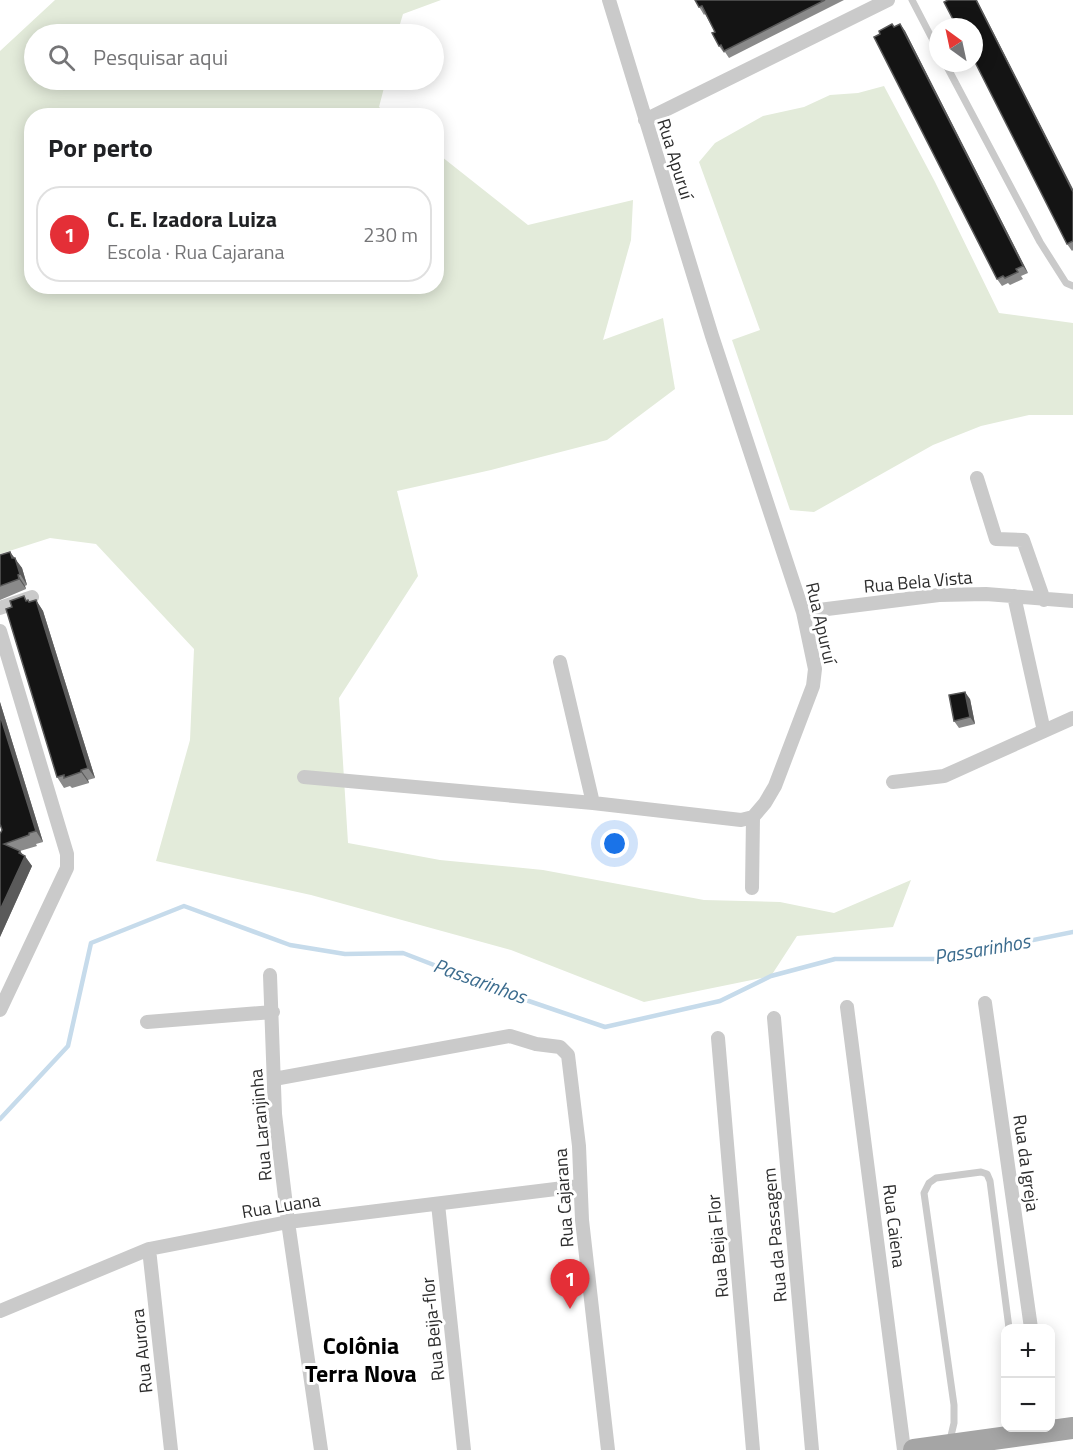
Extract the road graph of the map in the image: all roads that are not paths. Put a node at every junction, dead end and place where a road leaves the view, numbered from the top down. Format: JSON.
{"nodes":[{"id":1,"x":609,"y":0,"type":"edge"},
{"id":2,"x":888,"y":0,"type":"edge"},
{"id":3,"x":912,"y":0,"type":"edge"},
{"id":4,"x":929,"y":33,"type":"edge"},
{"id":5,"x":950,"y":72,"type":"edge"},
{"id":6,"x":645,"y":120,"type":"junction"},
{"id":7,"x":1073,"y":286,"type":"edge"},
{"id":8,"x":977,"y":478,"type":"dead end"},
{"id":9,"x":1014,"y":596,"type":"junction"},
{"id":10,"x":32,"y":597,"type":"dead end"},
{"id":11,"x":1044,"y":600,"type":"junction"},
{"id":12,"x":1073,"y":601,"type":"edge"},
{"id":13,"x":0,"y":608,"type":"edge"},
{"id":14,"x":803,"y":612,"type":"junction"},
{"id":15,"x":0,"y":631,"type":"edge"},
{"id":16,"x":560,"y":662,"type":"dead end"},
{"id":17,"x":1073,"y":718,"type":"edge"},
{"id":18,"x":1044,"y":731,"type":"junction"},
{"id":19,"x":304,"y":777,"type":"dead end"},
{"id":20,"x":894,"y":782,"type":"dead end"},
{"id":21,"x":593,"y":803,"type":"junction"},
{"id":22,"x":753,"y":817,"type":"junction"},
{"id":23,"x":752,"y":888,"type":"dead end"},
{"id":24,"x":270,"y":975,"type":"dead end"},
{"id":25,"x":985,"y":1003,"type":"dead end"},
{"id":26,"x":847,"y":1007,"type":"dead end"},
{"id":27,"x":0,"y":1010,"type":"edge"},
{"id":28,"x":273,"y":1012,"type":"junction"},
{"id":29,"x":774,"y":1018,"type":"dead end"},
{"id":30,"x":147,"y":1022,"type":"dead end"},
{"id":31,"x":718,"y":1038,"type":"dead end"},
{"id":32,"x":274,"y":1079,"type":"junction"},
{"id":33,"x":580,"y":1186,"type":"junction"},
{"id":34,"x":438,"y":1204,"type":"junction"},
{"id":35,"x":288,"y":1222,"type":"junction"},
{"id":36,"x":149,"y":1249,"type":"junction"},
{"id":37,"x":0,"y":1311,"type":"edge"},
{"id":38,"x":1008,"y":1324,"type":"edge"},
{"id":39,"x":1030,"y":1324,"type":"edge"},
{"id":40,"x":1073,"y":1428,"type":"edge"},
{"id":41,"x":1055,"y":1429,"type":"edge"},
{"id":42,"x":1027,"y":1432,"type":"edge"},
{"id":43,"x":947,"y":1445,"type":"junction"},
{"id":44,"x":171,"y":1450,"type":"edge"},
{"id":45,"x":321,"y":1450,"type":"edge"},
{"id":46,"x":464,"y":1450,"type":"edge"},
{"id":47,"x":608,"y":1450,"type":"edge"},
{"id":48,"x":753,"y":1450,"type":"edge"},
{"id":49,"x":812,"y":1450,"type":"edge"},
{"id":50,"x":904,"y":1450,"type":"edge"},
{"id":51,"x":914,"y":1450,"type":"edge"}],
"edges":[{"from":1,"to":6,"type":"street","name":"Rua Apuruí"},
{"from":2,"to":6,"type":"street"},
{"from":3,"to":4,"type":"lane"},
{"from":5,"to":7,"type":"lane"},
{"from":6,"to":14,"type":"street","name":"Rua Apuruí"},
{"from":8,"to":11,"type":"street"},
{"from":9,"to":11,"type":"street","name":"Rua Bela Vista"},
{"from":9,"to":14,"type":"street","name":"Rua Bela Vista"},
{"from":9,"to":18,"type":"street"},
{"from":10,"to":13,"type":"street"},
{"from":11,"to":12,"type":"street","name":"Rua Bela Vista"},
{"from":14,"to":22,"type":"street","name":"Rua Apuruí"},
{"from":15,"to":27,"type":"street"},
{"from":16,"to":21,"type":"street"},
{"from":17,"to":18,"type":"street"},
{"from":18,"to":20,"type":"street"},
{"from":19,"to":21,"type":"street"},
{"from":21,"to":22,"type":"street"},
{"from":22,"to":23,"type":"street"},
{"from":24,"to":28,"type":"street","name":"Rua Laranjinha"},
{"from":25,"to":39,"type":"street","name":"Rua da Igreja"},
{"from":26,"to":50,"type":"street","name":"Rua Caiena"},
{"from":28,"to":30,"type":"street"},
{"from":28,"to":32,"type":"street","name":"Rua Laranjinha"},
{"from":29,"to":49,"type":"street","name":"Rua da Passagem"},
{"from":31,"to":48,"type":"street","name":"Rua Beija Flor"},
{"from":32,"to":33,"type":"street","name":"Rua Cajarana"},
{"from":32,"to":35,"type":"street","name":"Rua Laranjinha"},
{"from":33,"to":34,"type":"street","name":"Rua Luana"},
{"from":33,"to":47,"type":"street","name":"Rua Cajarana"},
{"from":34,"to":35,"type":"street","name":"Rua Luana"},
{"from":34,"to":46,"type":"street","name":"Rua Beija-flor"},
{"from":35,"to":36,"type":"street","name":"Rua Luana"},
{"from":35,"to":45,"type":"street","name":"Rua Laranjinha"},
{"from":36,"to":37,"type":"street","name":"Rua Luana"},
{"from":36,"to":44,"type":"street","name":"Rua Aurora"},
{"from":38,"to":43,"type":"lane"},
{"from":40,"to":41,"type":"main road"},
{"from":42,"to":43,"type":"main road"},
{"from":43,"to":51,"type":"main road"}]}
